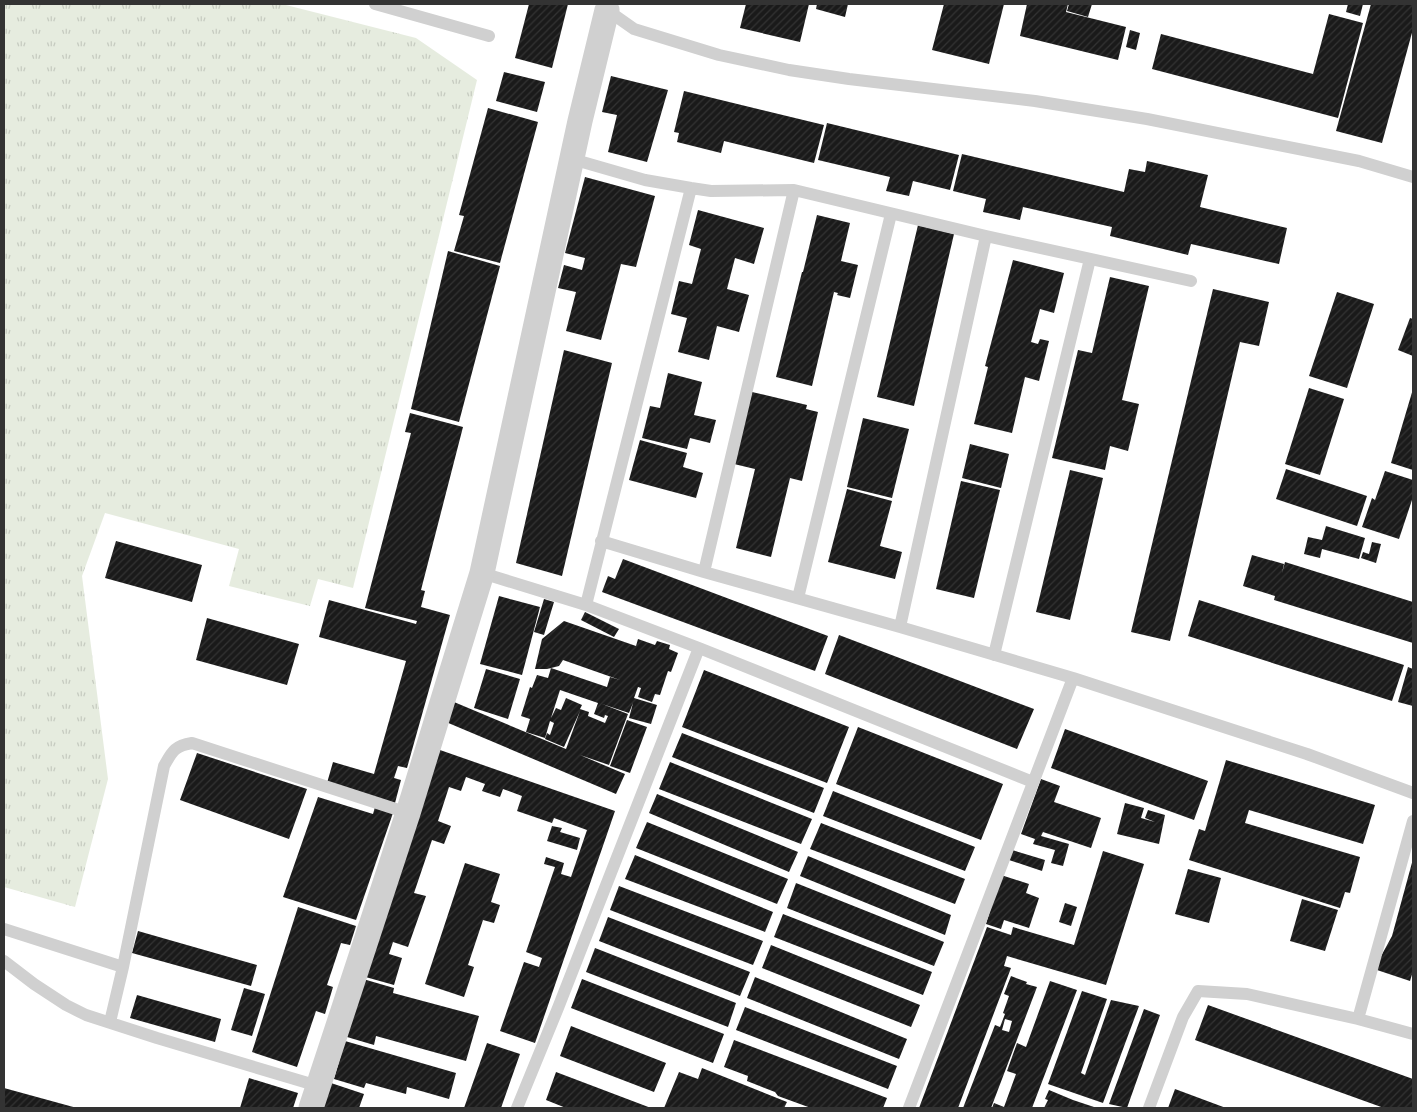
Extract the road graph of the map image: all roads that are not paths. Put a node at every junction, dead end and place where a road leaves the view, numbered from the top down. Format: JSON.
{"nodes":[{"id":1,"x":375,"y":4,"type":"edge"},
{"id":2,"x":607,"y":7,"type":"edge"},
{"id":3,"x":488,"y":36,"type":"dead end"},
{"id":4,"x":572,"y":159,"type":"junction"},
{"id":5,"x":1413,"y":177,"type":"edge"},
{"id":6,"x":691,"y":188,"type":"junction"},
{"id":7,"x":794,"y":190,"type":"junction"},
{"id":8,"x":891,"y":214,"type":"junction"},
{"id":9,"x":986,"y":236,"type":"junction"},
{"id":10,"x":1090,"y":259,"type":"junction"},
{"id":11,"x":1191,"y":281,"type":"dead end"},
{"id":12,"x":601,"y":541,"type":"junction"},
{"id":13,"x":704,"y":572,"type":"junction"},
{"id":14,"x":482,"y":573,"type":"junction"},
{"id":15,"x":798,"y":598,"type":"junction"},
{"id":16,"x":586,"y":605,"type":"junction"},
{"id":17,"x":900,"y":627,"type":"junction"},
{"id":18,"x":699,"y":648,"type":"junction"},
{"id":19,"x":994,"y":655,"type":"junction"},
{"id":20,"x":1073,"y":678,"type":"junction"},
{"id":21,"x":1033,"y":782,"type":"junction"},
{"id":22,"x":1413,"y":793,"type":"edge"},
{"id":23,"x":408,"y":813,"type":"junction"},
{"id":24,"x":1413,"y":821,"type":"edge"},
{"id":25,"x":4,"y":929,"type":"edge"},
{"id":26,"x":4,"y":961,"type":"edge"},
{"id":27,"x":123,"y":967,"type":"junction"},
{"id":28,"x":1358,"y":1020,"type":"junction"},
{"id":29,"x":110,"y":1022,"type":"junction"},
{"id":30,"x":1413,"y":1034,"type":"edge"},
{"id":31,"x":314,"y":1097,"type":"edge"},
{"id":32,"x":517,"y":1108,"type":"edge"},
{"id":33,"x":909,"y":1108,"type":"edge"},
{"id":34,"x":1149,"y":1108,"type":"edge"}],
"edges":[{"from":1,"to":3,"type":"lane"},
{"from":2,"to":4,"type":"street"},
{"from":2,"to":5,"type":"lane"},
{"from":4,"to":6,"type":"lane"},
{"from":4,"to":14,"type":"street"},
{"from":6,"to":7,"type":"lane"},
{"from":6,"to":12,"type":"lane"},
{"from":7,"to":8,"type":"lane"},
{"from":7,"to":13,"type":"lane"},
{"from":8,"to":9,"type":"lane"},
{"from":8,"to":15,"type":"lane"},
{"from":9,"to":10,"type":"lane"},
{"from":9,"to":17,"type":"lane"},
{"from":10,"to":11,"type":"lane"},
{"from":10,"to":19,"type":"lane"},
{"from":12,"to":13,"type":"lane"},
{"from":12,"to":16,"type":"lane"},
{"from":13,"to":15,"type":"lane"},
{"from":14,"to":16,"type":"lane"},
{"from":14,"to":23,"type":"street"},
{"from":15,"to":17,"type":"lane"},
{"from":16,"to":18,"type":"lane"},
{"from":17,"to":19,"type":"lane"},
{"from":18,"to":21,"type":"lane"},
{"from":18,"to":32,"type":"lane"},
{"from":19,"to":20,"type":"lane"},
{"from":20,"to":21,"type":"lane"},
{"from":20,"to":22,"type":"lane"},
{"from":21,"to":33,"type":"lane"},
{"from":23,"to":27,"type":"lane"},
{"from":23,"to":31,"type":"street"},
{"from":24,"to":28,"type":"lane"},
{"from":25,"to":27,"type":"lane"},
{"from":26,"to":29,"type":"lane"},
{"from":27,"to":29,"type":"lane"},
{"from":28,"to":30,"type":"lane"},
{"from":28,"to":34,"type":"lane"},
{"from":29,"to":31,"type":"lane"}]}
